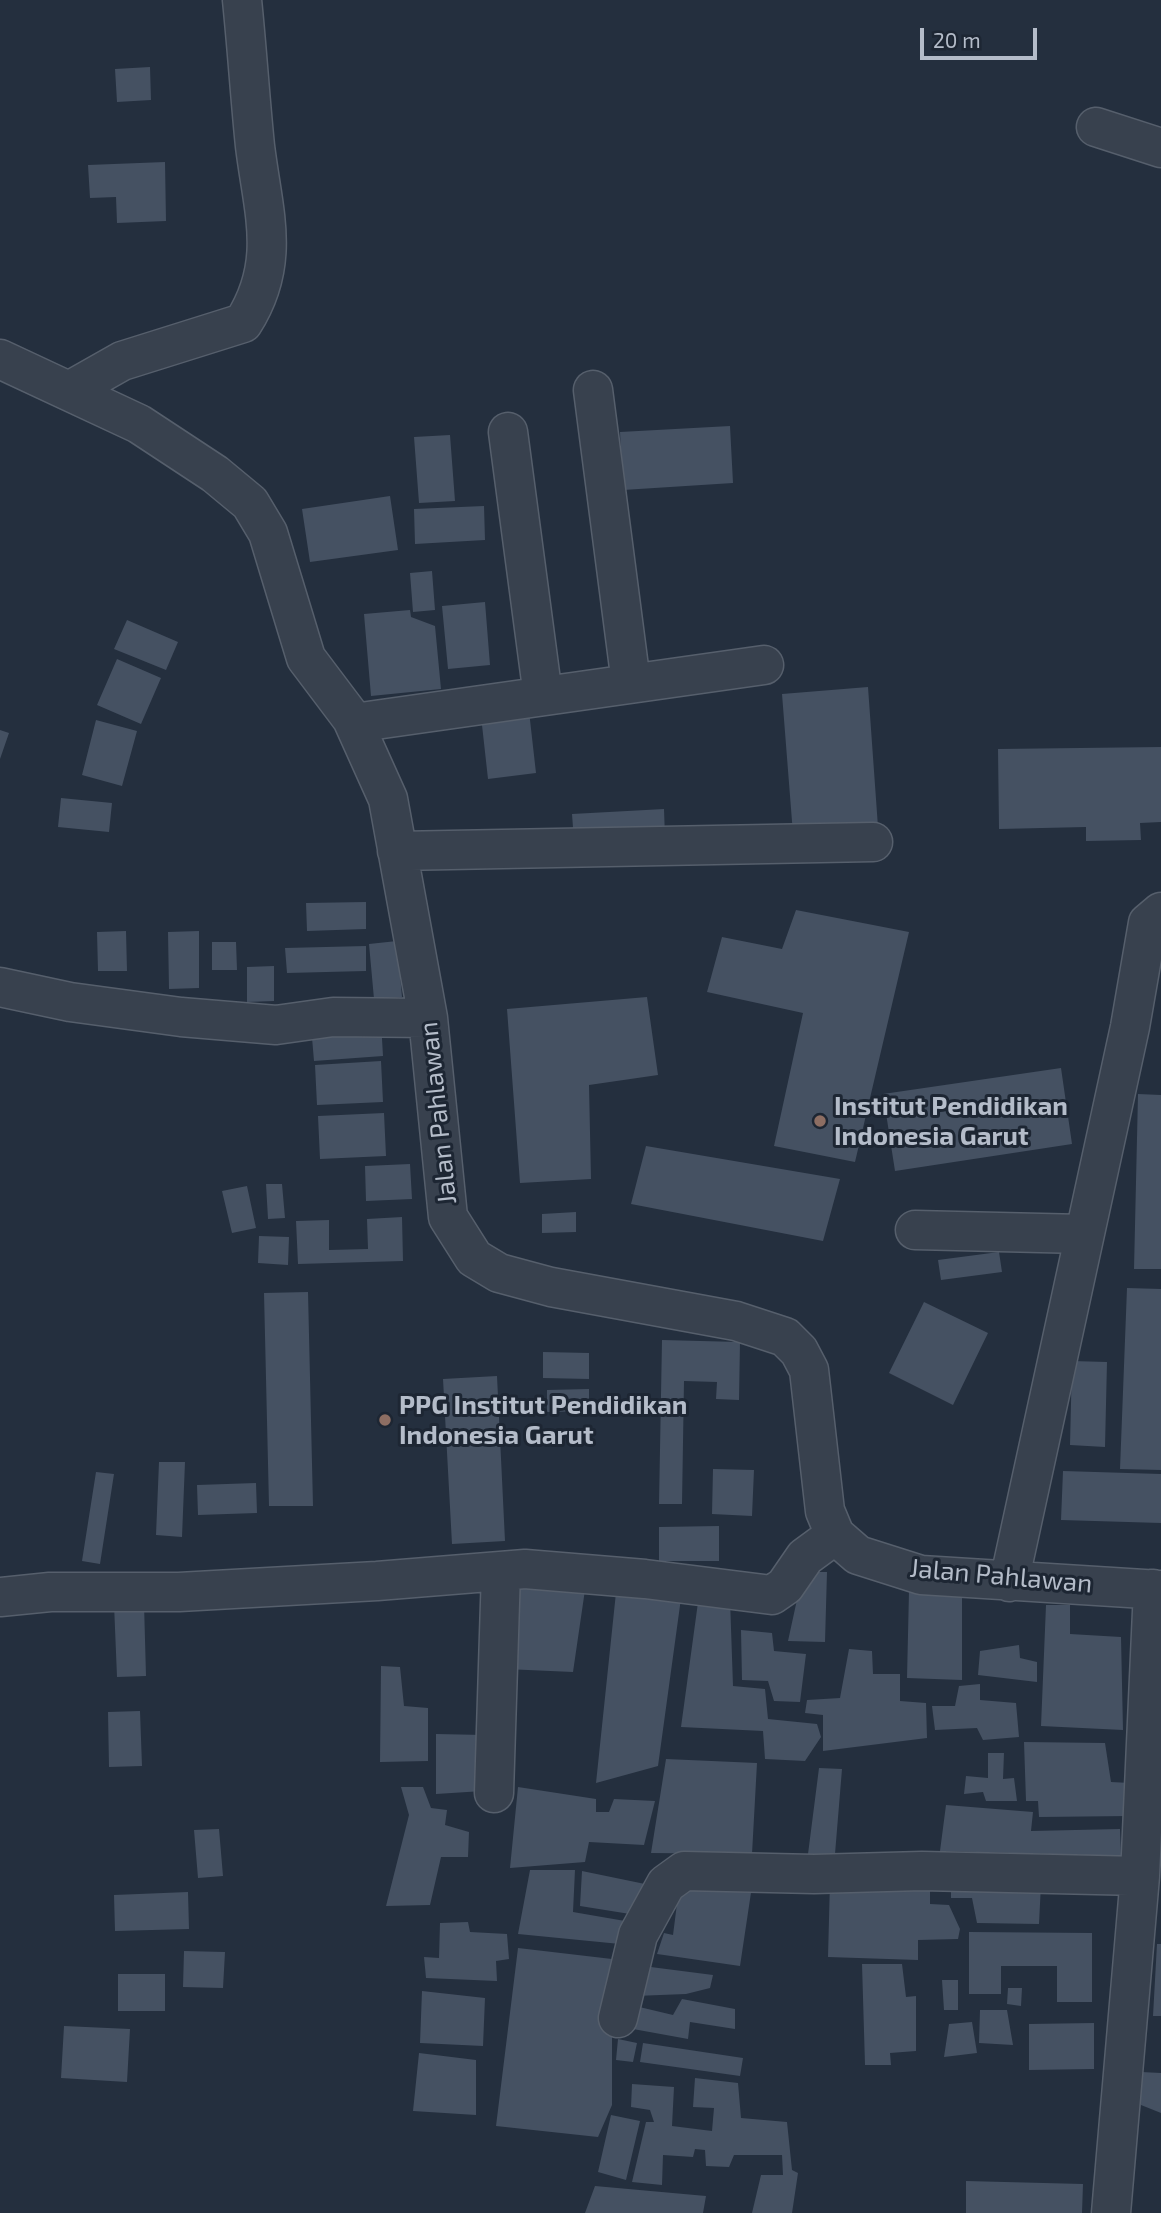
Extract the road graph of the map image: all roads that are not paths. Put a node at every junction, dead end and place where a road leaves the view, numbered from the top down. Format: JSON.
{"nodes":[{"id":1,"x":243,"y":8,"type":"edge"},
{"id":2,"x":1096,"y":127,"type":"dead end"},
{"id":3,"x":1161,"y":148,"type":"edge"},
{"id":4,"x":0,"y":359,"type":"edge"},
{"id":5,"x":593,"y":390,"type":"dead end"},
{"id":6,"x":69,"y":391,"type":"junction"},
{"id":7,"x":508,"y":432,"type":"dead end"},
{"id":8,"x":764,"y":665,"type":"dead end"},
{"id":9,"x":631,"y":683,"type":"junction"},
{"id":10,"x":543,"y":696,"type":"junction"},
{"id":11,"x":354,"y":723,"type":"junction"},
{"id":12,"x":873,"y":842,"type":"dead end"},
{"id":13,"x":397,"y":851,"type":"junction"},
{"id":14,"x":1161,"y":912,"type":"edge"},
{"id":15,"x":0,"y":987,"type":"edge"},
{"id":16,"x":428,"y":1018,"type":"junction"},
{"id":17,"x":915,"y":1230,"type":"dead end"},
{"id":18,"x":1083,"y":1234,"type":"junction"},
{"id":19,"x":835,"y":1535,"type":"junction"},
{"id":20,"x":501,"y":1571,"type":"junction"},
{"id":21,"x":1009,"y":1582,"type":"junction"},
{"id":22,"x":1157,"y":1589,"type":"edge"},
{"id":23,"x":0,"y":1597,"type":"edge"},
{"id":24,"x":494,"y":1793,"type":"dead end"},
{"id":25,"x":1139,"y":1876,"type":"junction"},
{"id":26,"x":618,"y":2018,"type":"dead end"},
{"id":27,"x":1111,"y":2213,"type":"edge"}],
"edges":[{"from":1,"to":6,"type":"street"},
{"from":2,"to":3,"type":"street"},
{"from":4,"to":6,"type":"street","name":"Jalan Pahlawan"},
{"from":5,"to":9,"type":"street"},
{"from":6,"to":11,"type":"street","name":"Jalan Pahlawan"},
{"from":7,"to":10,"type":"street"},
{"from":8,"to":9,"type":"street"},
{"from":9,"to":10,"type":"street"},
{"from":10,"to":11,"type":"street"},
{"from":11,"to":13,"type":"street","name":"Jalan Pahlawan"},
{"from":12,"to":13,"type":"street"},
{"from":13,"to":16,"type":"street","name":"Jalan Pahlawan"},
{"from":14,"to":18,"type":"street"},
{"from":15,"to":16,"type":"street"},
{"from":16,"to":19,"type":"street","name":"Jalan Pahlawan"},
{"from":17,"to":18,"type":"street"},
{"from":18,"to":21,"type":"street"},
{"from":19,"to":20,"type":"street"},
{"from":19,"to":21,"type":"street","name":"Jalan Pahlawan"},
{"from":20,"to":23,"type":"street"},
{"from":20,"to":24,"type":"street"},
{"from":21,"to":22,"type":"street","name":"Jalan Pahlawan"},
{"from":22,"to":25,"type":"street"},
{"from":25,"to":26,"type":"street"},
{"from":25,"to":27,"type":"street"}]}
